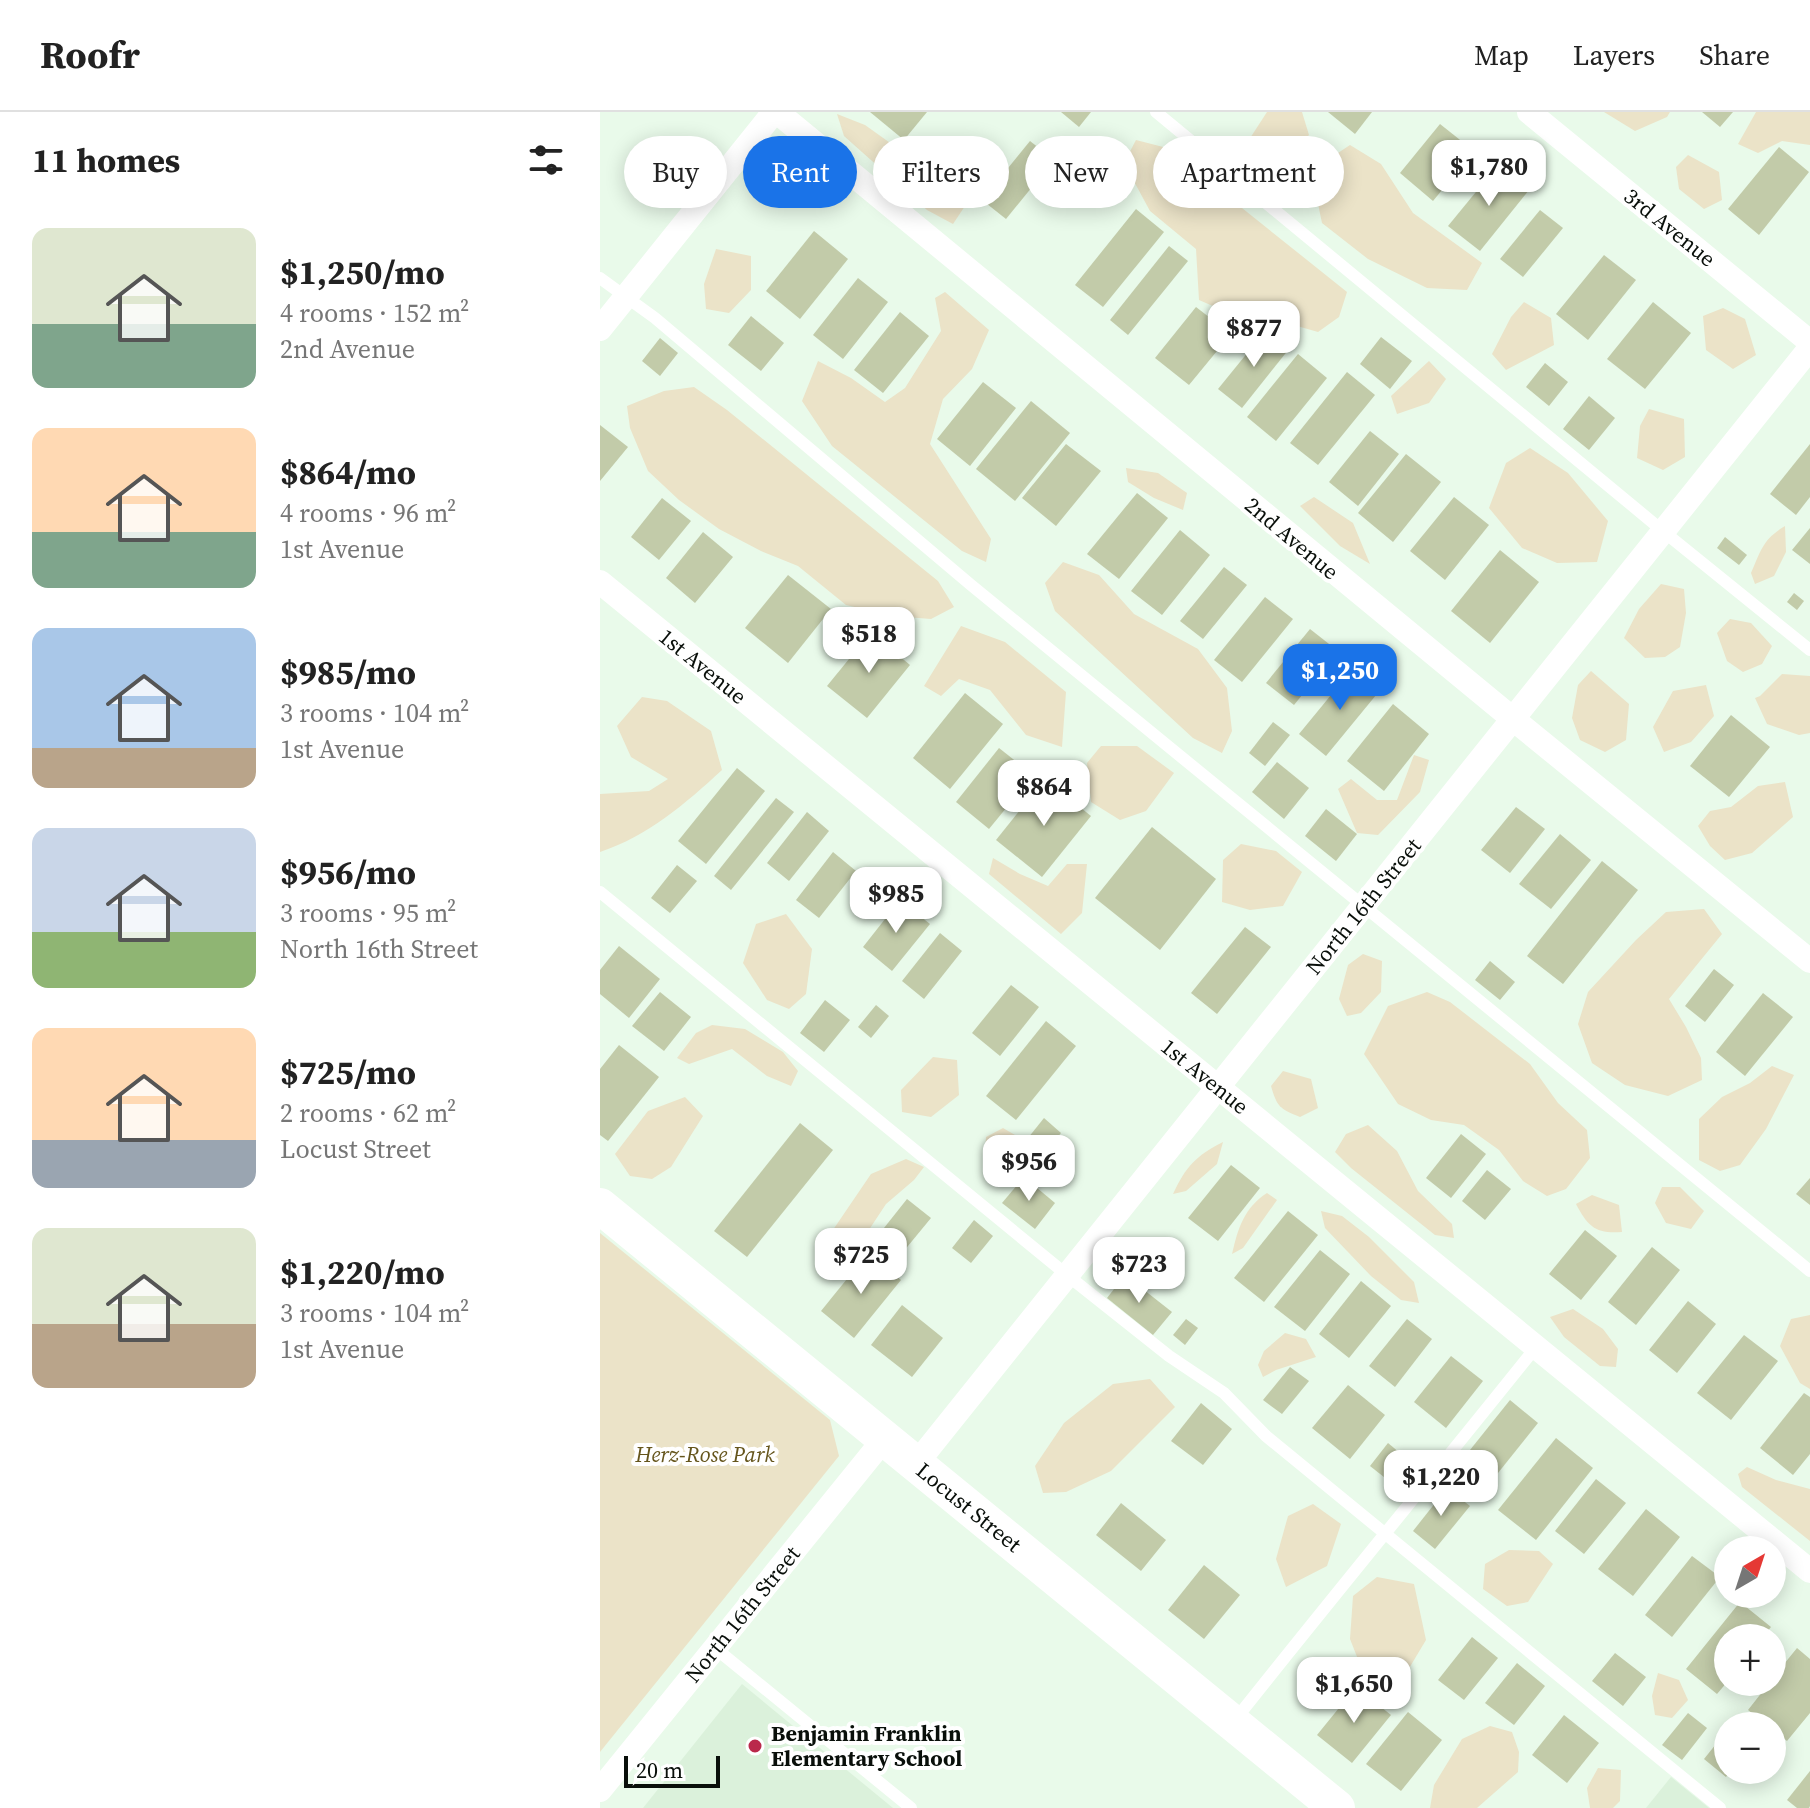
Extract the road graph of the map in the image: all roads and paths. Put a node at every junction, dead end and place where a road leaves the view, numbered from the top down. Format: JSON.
{"nodes":[{"id":1,"x":775,"y":112,"type":"edge"},
{"id":2,"x":1156,"y":112,"type":"edge"},
{"id":3,"x":1529,"y":112,"type":"edge"},
{"id":4,"x":600,"y":278,"type":"edge"},
{"id":5,"x":626,"y":297,"type":"junction"},
{"id":6,"x":600,"y":329,"type":"edge"},
{"id":7,"x":1810,"y":342,"type":"edge"},
{"id":8,"x":1810,"y":348,"type":"edge"},
{"id":9,"x":1663,"y":531,"type":"junction"},
{"id":10,"x":600,"y":582,"type":"edge"},
{"id":11,"x":1810,"y":650,"type":"edge"},
{"id":12,"x":1513,"y":719,"type":"junction"},
{"id":13,"x":600,"y":892,"type":"edge"},
{"id":14,"x":1362,"y":906,"type":"junction"},
{"id":15,"x":1810,"y":961,"type":"edge"},
{"id":16,"x":1218,"y":1087,"type":"junction"},
{"id":17,"x":600,"y":1206,"type":"edge"},
{"id":18,"x":1810,"y":1271,"type":"edge"},
{"id":19,"x":1067,"y":1275,"type":"junction"},
{"id":20,"x":1536,"y":1347,"type":"junction"},
{"id":21,"x":885,"y":1438,"type":"junction"},
{"id":22,"x":916,"y":1464,"type":"junction"},
{"id":23,"x":1386,"y":1534,"type":"junction"},
{"id":24,"x":1810,"y":1571,"type":"edge"},
{"id":25,"x":715,"y":1648,"type":"junction"},
{"id":26,"x":1233,"y":1723,"type":"junction"},
{"id":27,"x":600,"y":1790,"type":"edge"},
{"id":28,"x":911,"y":1808,"type":"edge"},
{"id":29,"x":1337,"y":1808,"type":"edge"},
{"id":30,"x":1720,"y":1808,"type":"edge"}],
"edges":[{"from":1,"to":5,"type":"street"},
{"from":1,"to":12,"type":"street","name":"2nd Avenue"},
{"from":2,"to":9,"type":"lane"},
{"from":3,"to":7,"type":"street","name":"3rd Avenue"},
{"from":4,"to":5,"type":"lane"},
{"from":5,"to":6,"type":"street"},
{"from":5,"to":14,"type":"lane"},
{"from":8,"to":9,"type":"street","name":"North 16th Street"},
{"from":9,"to":11,"type":"lane"},
{"from":9,"to":12,"type":"street","name":"North 16th Street"},
{"from":10,"to":16,"type":"street","name":"1st Avenue"},
{"from":12,"to":14,"type":"street","name":"North 16th Street"},
{"from":12,"to":15,"type":"street","name":"2nd Avenue"},
{"from":13,"to":19,"type":"lane"},
{"from":14,"to":16,"type":"street","name":"North 16th Street"},
{"from":14,"to":18,"type":"lane"},
{"from":16,"to":19,"type":"street","name":"North 16th Street"},
{"from":16,"to":20,"type":"street","name":"1st Avenue"},
{"from":17,"to":21,"type":"street","name":"Locust Street"},
{"from":19,"to":22,"type":"street","name":"North 16th Street"},
{"from":19,"to":23,"type":"lane"},
{"from":20,"to":23,"type":"lane"},
{"from":20,"to":24,"type":"street","name":"1st Avenue"},
{"from":21,"to":22,"type":"street","name":"Locust Street"},
{"from":21,"to":25,"type":"street","name":"North 16th Street"},
{"from":22,"to":26,"type":"street","name":"Locust Street"},
{"from":23,"to":26,"type":"lane"},
{"from":23,"to":30,"type":"lane"},
{"from":25,"to":27,"type":"street","name":"North 16th Street"},
{"from":25,"to":28,"type":"lane"},
{"from":26,"to":29,"type":"street","name":"Locust Street"}]}
